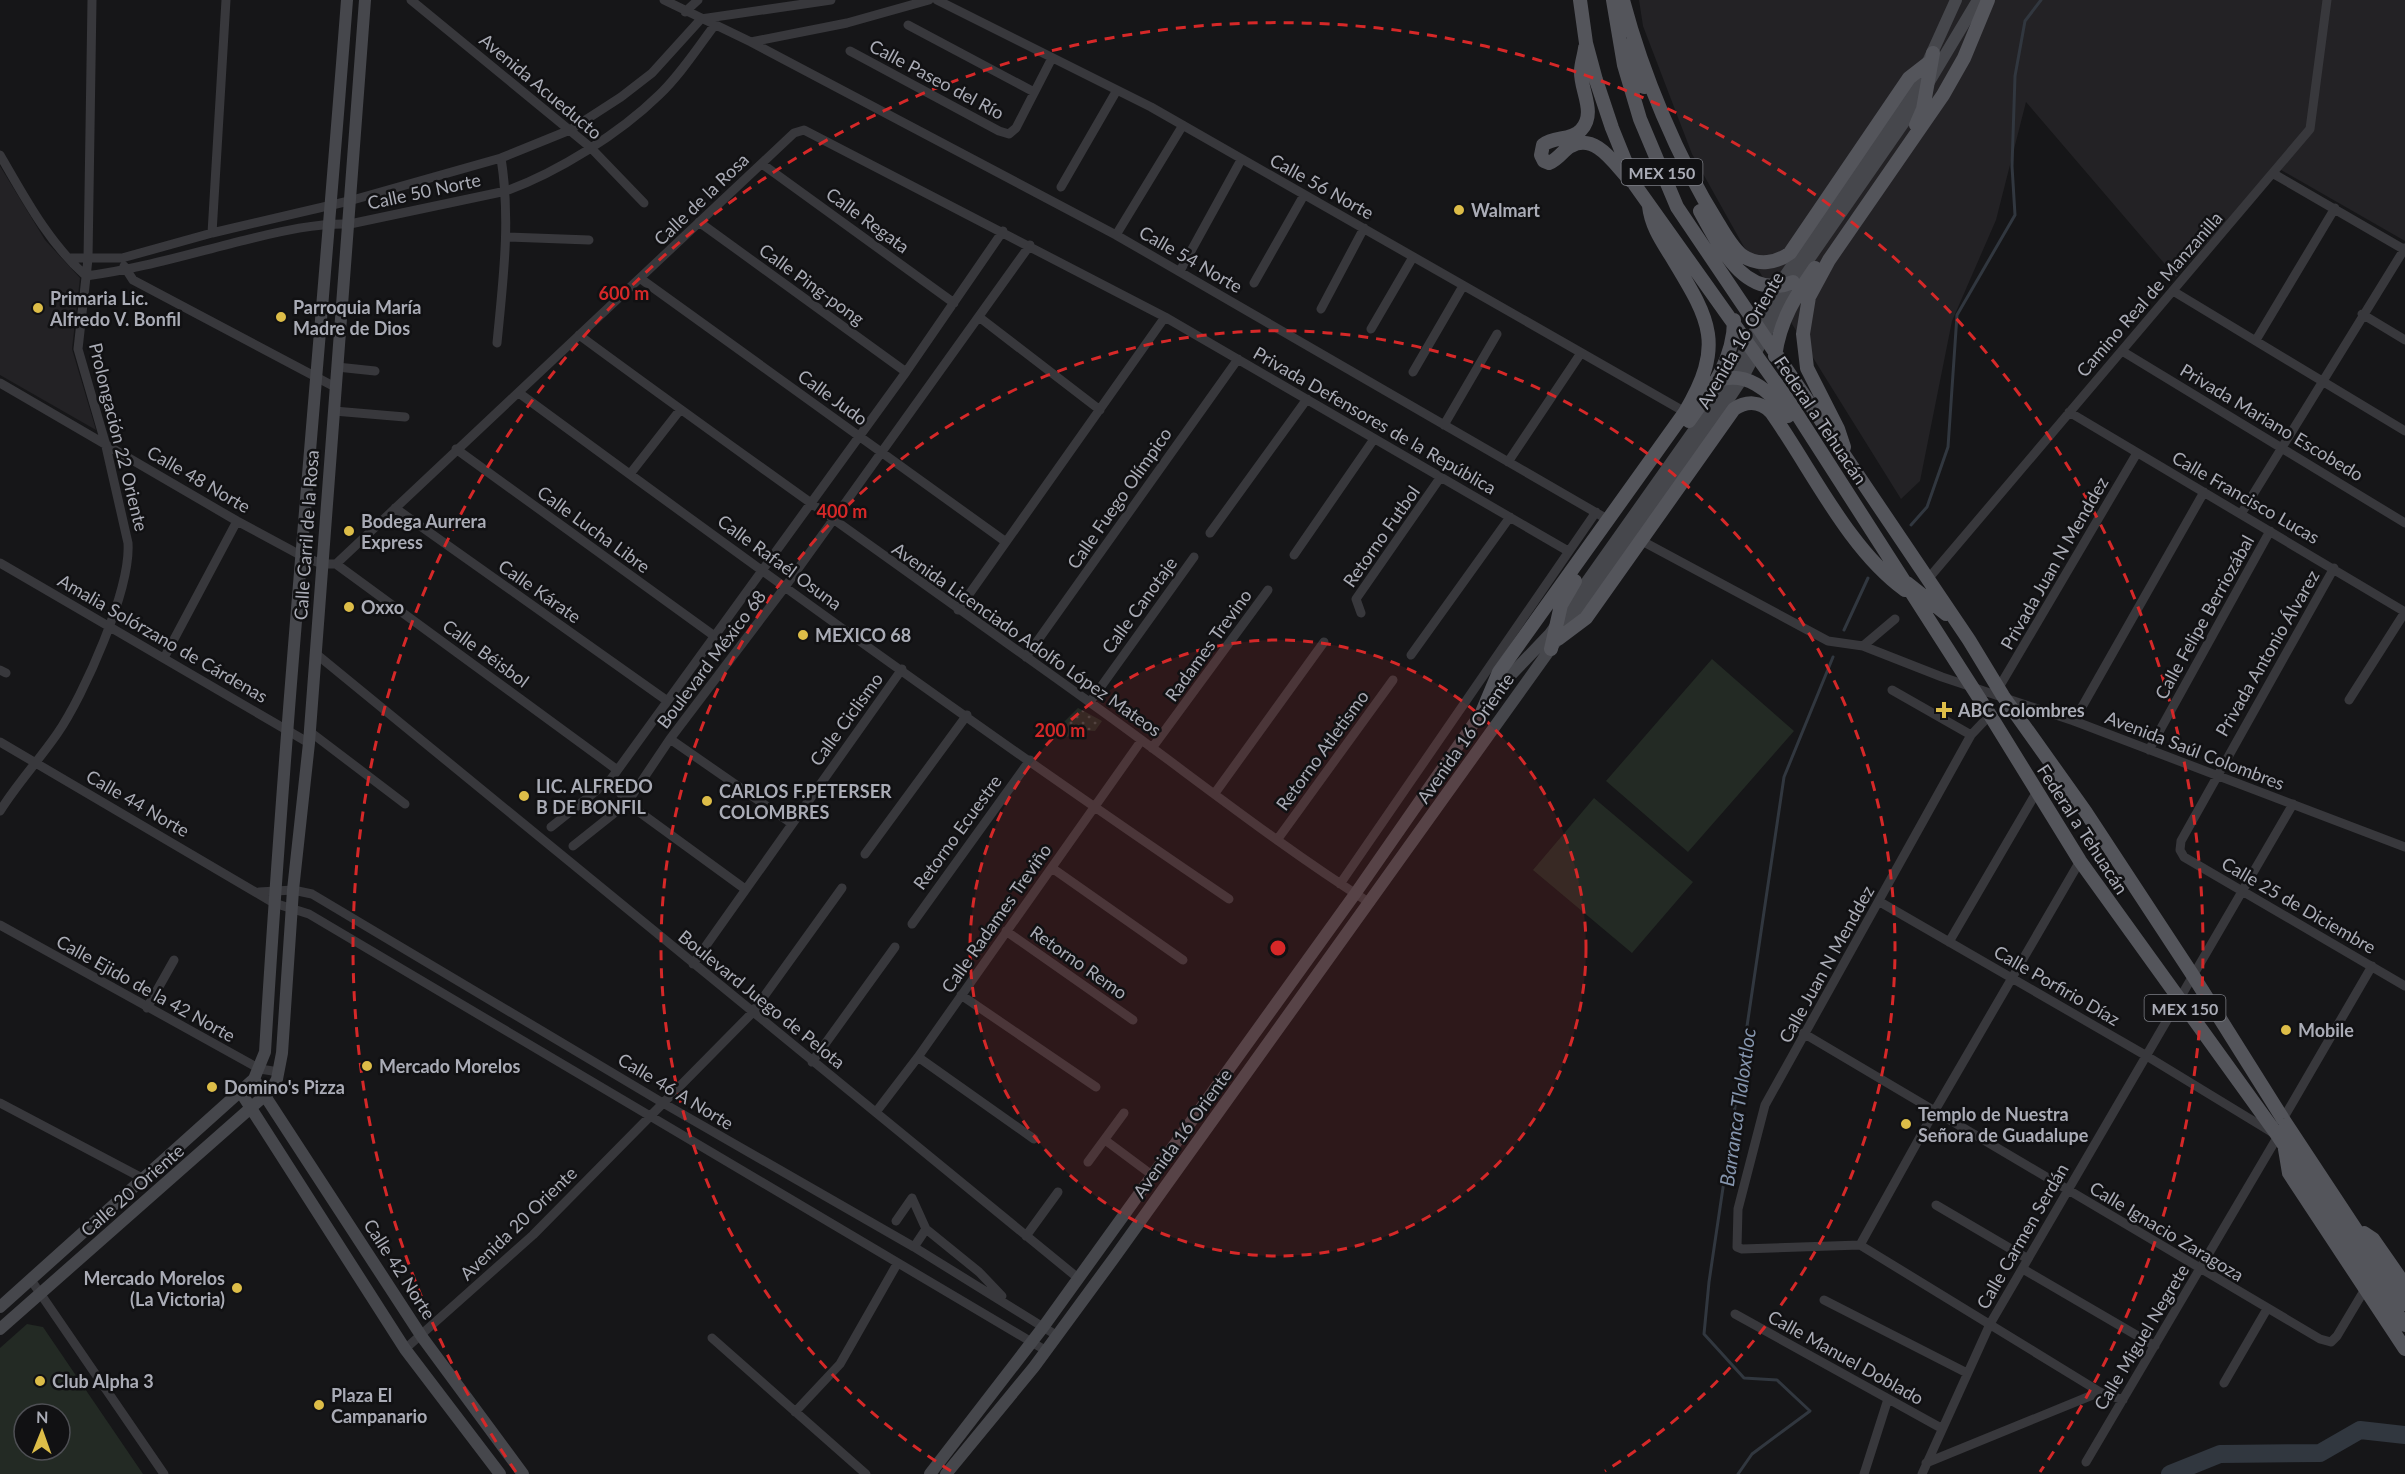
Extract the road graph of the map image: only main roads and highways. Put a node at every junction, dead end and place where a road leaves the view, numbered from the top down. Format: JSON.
{"nodes":[{"id":1,"x":347,"y":0,"type":"edge"},
{"id":2,"x":365,"y":0,"type":"edge"},
{"id":3,"x":1580,"y":0,"type":"edge"},
{"id":4,"x":1603,"y":0,"type":"edge"},
{"id":5,"x":1613,"y":0,"type":"edge"},
{"id":6,"x":1623,"y":0,"type":"edge"},
{"id":7,"x":1956,"y":0,"type":"edge"},
{"id":8,"x":1978,"y":0,"type":"edge"},
{"id":9,"x":1988,"y":0,"type":"edge"},
{"id":10,"x":1617,"y":28,"type":"junction"},
{"id":11,"x":1586,"y":43,"type":"junction"},
{"id":12,"x":1930,"y":58,"type":"junction"},
{"id":13,"x":1925,"y":88,"type":"junction"},
{"id":14,"x":1635,"y":185,"type":"junction"},
{"id":15,"x":1649,"y":200,"type":"junction"},
{"id":16,"x":1793,"y":282,"type":"junction"},
{"id":17,"x":1727,"y":283,"type":"junction"},
{"id":18,"x":1778,"y":286,"type":"junction"},
{"id":19,"x":1734,"y":322,"type":"junction"},
{"id":20,"x":1760,"y":330,"type":"junction"},
{"id":21,"x":1751,"y":348,"type":"junction"},
{"id":22,"x":1775,"y":353,"type":"junction"},
{"id":23,"x":1730,"y":379,"type":"junction"},
{"id":24,"x":1775,"y":381,"type":"junction"},
{"id":25,"x":1694,"y":398,"type":"junction"},
{"id":26,"x":1846,"y":458,"type":"junction"},
{"id":27,"x":1638,"y":492,"type":"junction"},
{"id":28,"x":1908,"y":587,"type":"junction"},
{"id":29,"x":1555,"y":638,"type":"junction"},
{"id":30,"x":1969,"y":640,"type":"junction"},
{"id":31,"x":1483,"y":710,"type":"junction"},
{"id":32,"x":1990,"y":715,"type":"junction"},
{"id":33,"x":2022,"y":721,"type":"junction"},
{"id":34,"x":279,"y":1072,"type":"joint"},
{"id":35,"x":257,"y":1074,"type":"junction"},
{"id":36,"x":240,"y":1091,"type":"junction"},
{"id":37,"x":266,"y":1095,"type":"junction"},
{"id":38,"x":252,"y":1107,"type":"junction"},
{"id":39,"x":2282,"y":1142,"type":"junction"},
{"id":40,"x":2356,"y":1230,"type":"junction"},
{"id":41,"x":2405,"y":1286,"type":"edge"},
{"id":42,"x":2405,"y":1304,"type":"edge"},
{"id":43,"x":0,"y":1307,"type":"edge"},
{"id":44,"x":2405,"y":1325,"type":"edge"},
{"id":45,"x":0,"y":1329,"type":"edge"},
{"id":46,"x":2405,"y":1349,"type":"edge"},
{"id":47,"x":517,"y":1472,"type":"edge"},
{"id":48,"x":500,"y":1474,"type":"edge"},
{"id":49,"x":930,"y":1474,"type":"edge"},
{"id":50,"x":946,"y":1474,"type":"edge"}],
"edges":[{"from":1,"to":35,"type":"main road","name":"Calle Carril de la Rosa"},
{"from":2,"to":34,"type":"main road","name":"Calle Carril de la Rosa"},
{"from":3,"to":11,"type":"main road","number":"MEX 150"},
{"from":4,"to":10,"type":"main road"},
{"from":5,"to":10,"type":"main road","number":"MEX 150"},
{"from":6,"to":12,"type":"main road"},
{"from":7,"to":12,"type":"main road","name":"Avenida 16 Oriente"},
{"from":8,"to":13,"type":"main road","name":"Avenida 16 Oriente"},
{"from":9,"to":26,"type":"main road"},
{"from":10,"to":17,"type":"main road","number":"MEX 150"},
{"from":10,"to":18,"type":"main road"},
{"from":11,"to":14,"type":"main road","number":"MEX 150"},
{"from":11,"to":14,"type":"main road"},
{"from":12,"to":13,"type":"main road"},
{"from":12,"to":18,"type":"main road","name":"Avenida 16 Oriente"},
{"from":13,"to":16,"type":"main road","name":"Avenida 16 Oriente"},
{"from":13,"to":22,"type":"main road"},
{"from":14,"to":15,"type":"main road","number":"MEX 150"},
{"from":15,"to":19,"type":"main road","number":"MEX 150"},
{"from":15,"to":25,"type":"main road"},
{"from":16,"to":18,"type":"main road"},
{"from":16,"to":20,"type":"main road","name":"Avenida 16 Oriente"},
{"from":17,"to":19,"type":"main road"},
{"from":17,"to":20,"type":"main road","number":"MEX 150"},
{"from":18,"to":20,"type":"main road","name":"Avenida 16 Oriente"},
{"from":19,"to":21,"type":"main road","number":"MEX 150"},
{"from":19,"to":23,"type":"main road"},
{"from":20,"to":21,"type":"main road","name":"Avenida 16 Oriente"},
{"from":20,"to":22,"type":"main road","name":"Federal a Tehuacán","number":"MEX 150"},
{"from":21,"to":23,"type":"main road","name":"Avenida 16 Oriente"},
{"from":21,"to":24,"type":"main road","name":"Federal a Tehuacán","number":"MEX 150"},
{"from":22,"to":24,"type":"main road"},
{"from":22,"to":26,"type":"main road","name":"Federal a Tehuacán","number":"MEX 150"},
{"from":23,"to":25,"type":"main road"},
{"from":23,"to":27,"type":"main road"},
{"from":23,"to":28,"type":"main road"},
{"from":23,"to":29,"type":"main road","name":"Avenida 16 Oriente"},
{"from":24,"to":28,"type":"main road","name":"Federal a Tehuacán","number":"MEX 150"},
{"from":25,"to":27,"type":"main road"},
{"from":26,"to":30,"type":"main road","name":"Federal a Tehuacán","number":"MEX 150"},
{"from":27,"to":29,"type":"main road"},
{"from":27,"to":31,"type":"main road"},
{"from":28,"to":29,"type":"main road"},
{"from":28,"to":30,"type":"main road"},
{"from":28,"to":32,"type":"main road","name":"Federal a Tehuacán","number":"MEX 150"},
{"from":29,"to":31,"type":"main road","name":"Avenida 16 Oriente"},
{"from":29,"to":50,"type":"main road","name":"Avenida 16 Oriente"},
{"from":30,"to":33,"type":"main road","name":"Federal a Tehuacán","number":"MEX 150"},
{"from":31,"to":49,"type":"main road","name":"Avenida 16 Oriente"},
{"from":32,"to":33,"type":"main road"},
{"from":32,"to":39,"type":"main road","name":"Federal a Tehuacán","number":"MEX 150"},
{"from":33,"to":40,"type":"main road","name":"Federal a Tehuacán","number":"MEX 150"},
{"from":34,"to":37,"type":"main road","name":"Calle 20 Oriente"},
{"from":35,"to":36,"type":"main road","name":"Calle 20 Oriente"},
{"from":35,"to":37,"type":"main road","name":"Calle 42 Norte"},
{"from":36,"to":38,"type":"main road","name":"Calle 42 Norte"},
{"from":36,"to":43,"type":"main road","name":"Calle 20 Oriente"},
{"from":37,"to":38,"type":"main road","name":"Calle 20 Oriente"},
{"from":37,"to":47,"type":"main road","name":"Calle 42 Norte"},
{"from":38,"to":45,"type":"main road","name":"Calle 20 Oriente"},
{"from":38,"to":48,"type":"main road","name":"Calle 42 Norte"},
{"from":39,"to":44,"type":"main road","name":"Federal a Tehuacán","number":"MEX 150"},
{"from":39,"to":46,"type":"main road"},
{"from":40,"to":41,"type":"main road"},
{"from":40,"to":42,"type":"main road","name":"Federal a Tehuacán","number":"MEX 150"}]}
